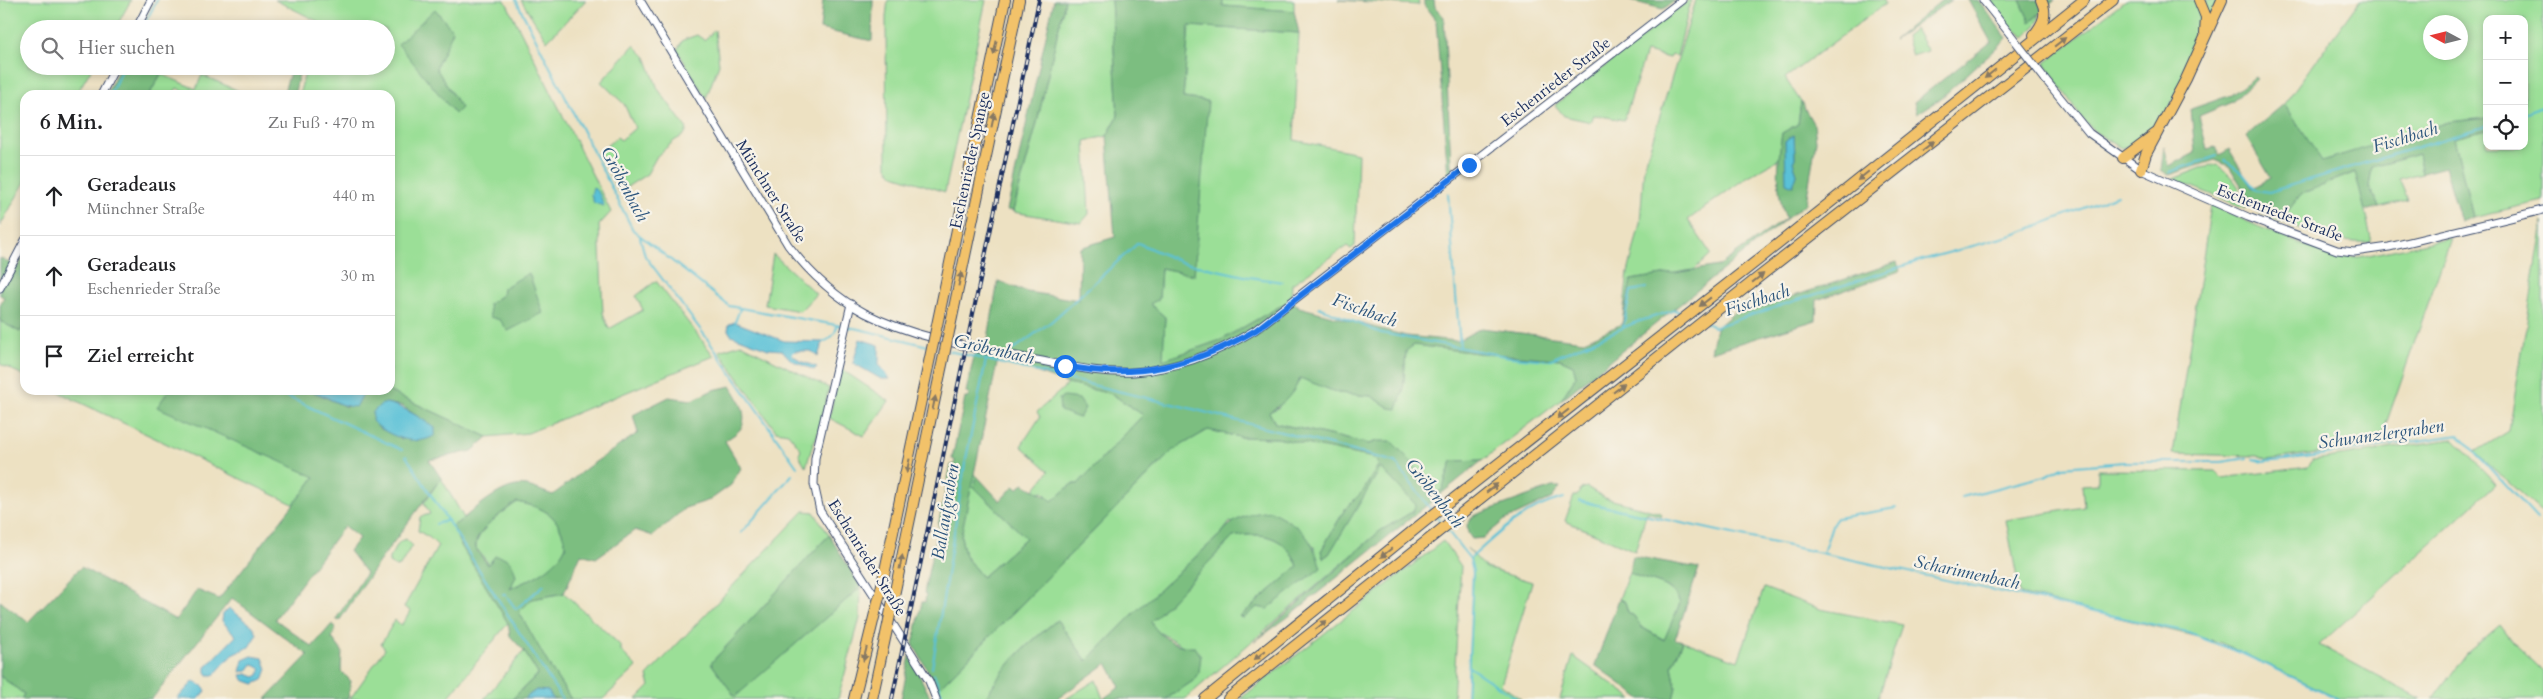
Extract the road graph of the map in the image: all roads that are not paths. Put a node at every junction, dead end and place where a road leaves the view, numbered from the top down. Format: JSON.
{"nodes":[{"id":1,"x":151,"y":0,"type":"edge"},
{"id":2,"x":640,"y":0,"type":"edge"},
{"id":3,"x":1005,"y":0,"type":"edge"},
{"id":4,"x":1018,"y":0,"type":"edge"},
{"id":5,"x":1682,"y":0,"type":"edge"},
{"id":6,"x":1983,"y":0,"type":"edge"},
{"id":7,"x":2041,"y":0,"type":"edge"},
{"id":8,"x":2084,"y":0,"type":"edge"},
{"id":9,"x":2113,"y":0,"type":"edge"},
{"id":10,"x":2199,"y":0,"type":"edge"},
{"id":11,"x":2222,"y":0,"type":"edge"},
{"id":12,"x":141,"y":20,"type":"edge"},
{"id":13,"x":2204,"y":39,"type":"junction"},
{"id":14,"x":2028,"y":44,"type":"junction"},
{"id":15,"x":111,"y":75,"type":"edge"},
{"id":16,"x":104,"y":90,"type":"edge"},
{"id":17,"x":2158,"y":132,"type":"junction"},
{"id":18,"x":2123,"y":158,"type":"junction"},
{"id":19,"x":2140,"y":170,"type":"junction"},
{"id":20,"x":1444,"y":184,"type":"joint"},
{"id":21,"x":2543,"y":210,"type":"edge"},
{"id":22,"x":20,"y":250,"type":"edge"},
{"id":23,"x":0,"y":288,"type":"edge"},
{"id":24,"x":851,"y":304,"type":"junction"},
{"id":25,"x":854,"y":699,"type":"edge"},
{"id":26,"x":872,"y":699,"type":"edge"},
{"id":27,"x":936,"y":699,"type":"edge"},
{"id":28,"x":1205,"y":699,"type":"edge"},
{"id":29,"x":1228,"y":699,"type":"edge"}],
"edges":[{"from":1,"to":12,"type":"street"},
{"from":2,"to":24,"type":"street","name":"Münchner Straße"},
{"from":3,"to":25,"type":"highway","name":"Eschenrieder Spange","one_way":true,"bridge":true},
{"from":26,"to":4,"type":"highway","name":"Eschenrieder Spange","one_way":true,"bridge":true},
{"from":5,"to":20,"type":"street","name":"Eschenrieder Straße"},
{"from":6,"to":18,"type":"street","name":"Eschenrieder Straße","bridge":true},
{"from":7,"to":14,"type":"highway"},
{"from":8,"to":14,"type":"highway"},
{"from":29,"to":9,"type":"highway","one_way":true},
{"from":10,"to":13,"type":"highway"},
{"from":11,"to":13,"type":"highway"},
{"from":13,"to":17,"type":"highway"},
{"from":14,"to":28,"type":"highway","one_way":true},
{"from":15,"to":16,"type":"street"},
{"from":17,"to":18,"type":"highway"},
{"from":17,"to":19,"type":"highway"},
{"from":18,"to":19,"type":"street","name":"Eschenrieder Straße"},
{"from":19,"to":21,"type":"street","name":"Eschenrieder Straße"},
{"from":20,"to":24,"type":"street","name":"Münchner Straße"},
{"from":22,"to":23,"type":"street"},
{"from":24,"to":27,"type":"street","name":"Eschenrieder Straße"}]}
